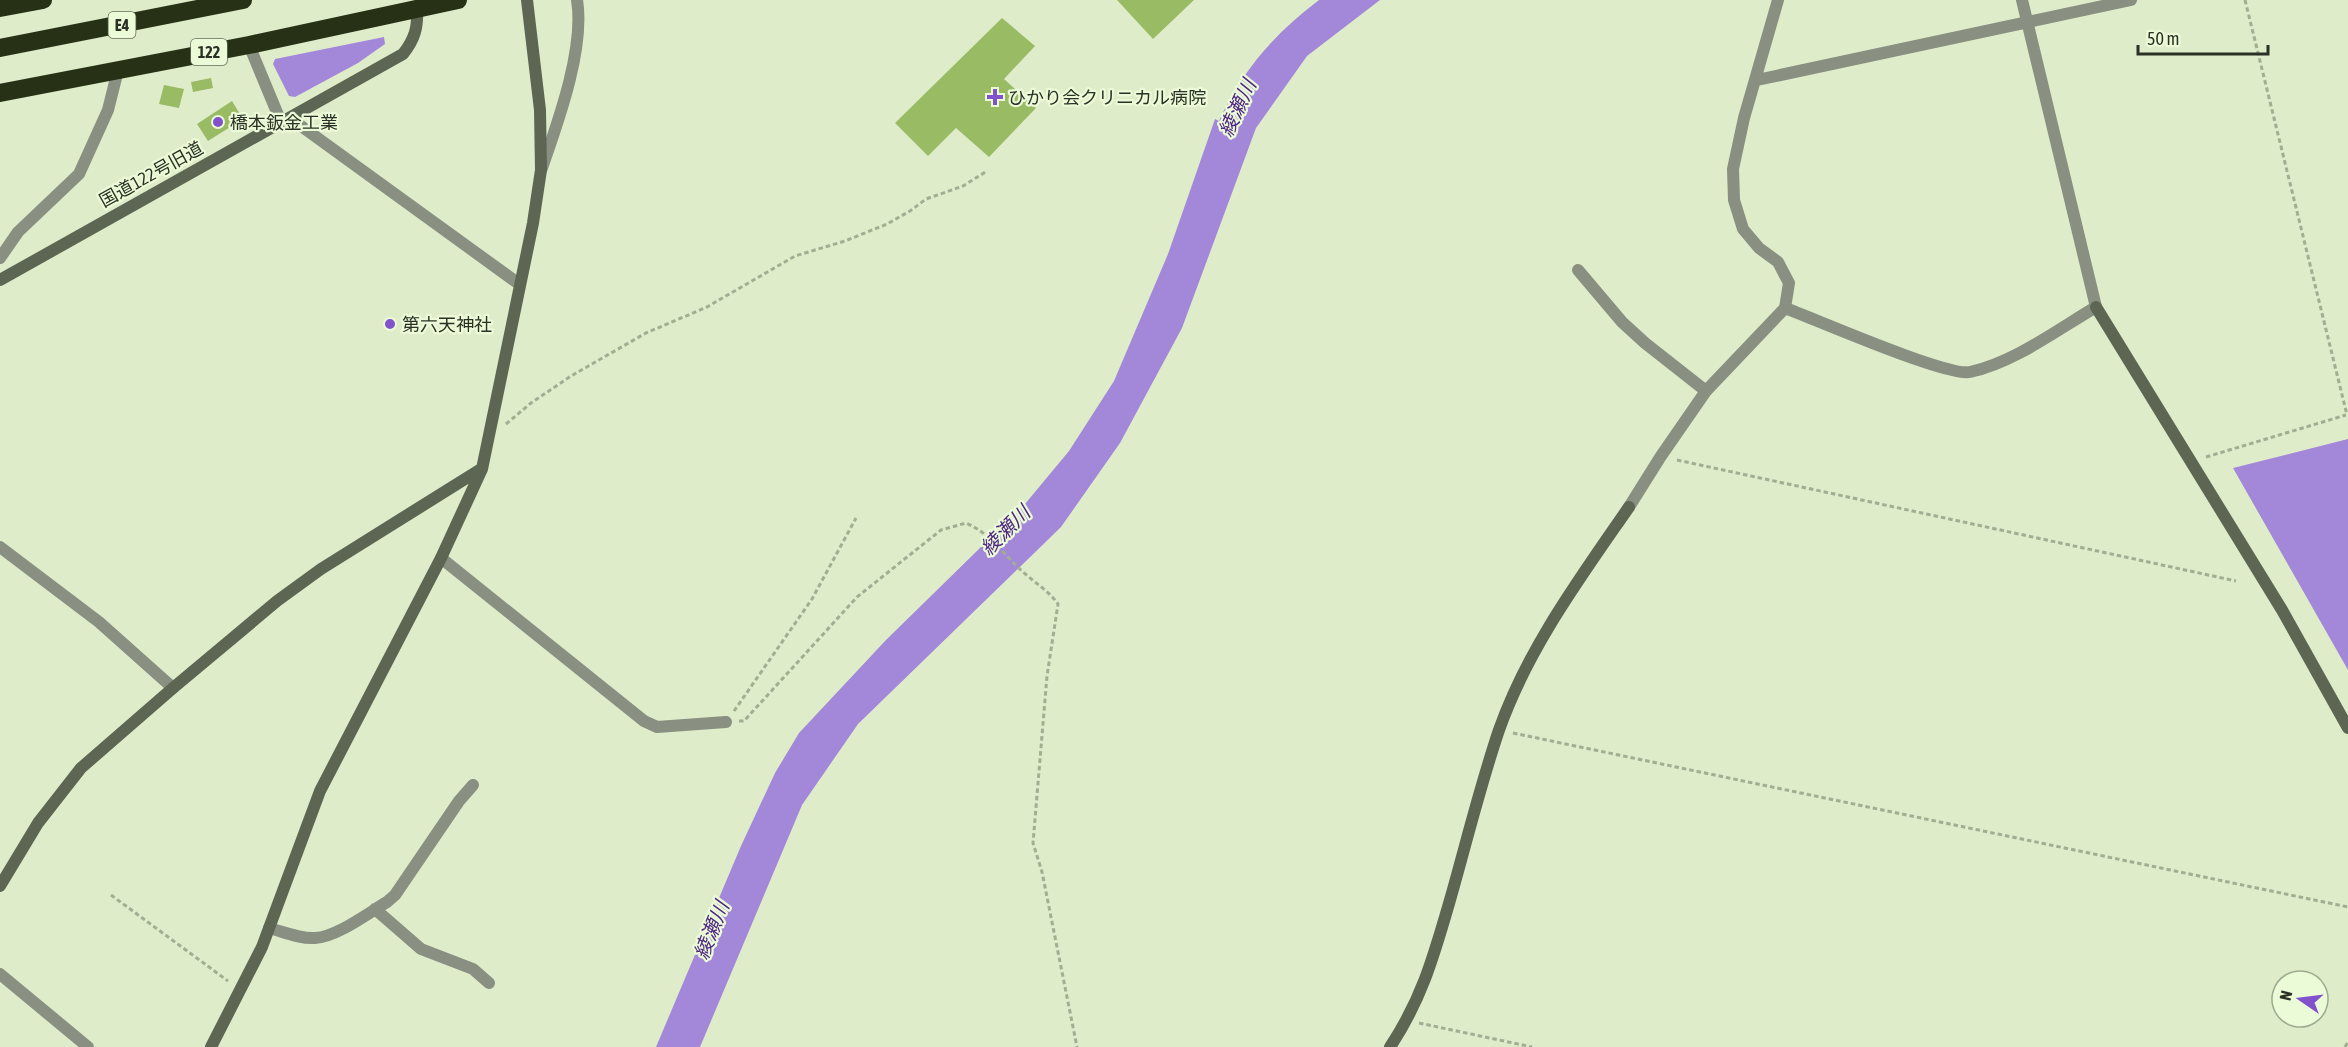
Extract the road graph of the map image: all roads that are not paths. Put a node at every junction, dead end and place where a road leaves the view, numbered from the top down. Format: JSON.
{"nodes":[{"id":1,"x":43,"y":0,"type":"edge"},
{"id":2,"x":243,"y":0,"type":"edge"},
{"id":3,"x":458,"y":0,"type":"edge"},
{"id":4,"x":577,"y":0,"type":"edge"},
{"id":5,"x":1778,"y":0,"type":"edge"},
{"id":6,"x":2022,"y":0,"type":"edge"},
{"id":7,"x":2131,"y":0,"type":"edge"},
{"id":8,"x":528,"y":2,"type":"edge"},
{"id":9,"x":0,"y":8,"type":"edge"},
{"id":10,"x":417,"y":8,"type":"junction"},
{"id":11,"x":2027,"y":22,"type":"junction"},
{"id":12,"x":249,"y":45,"type":"junction"},
{"id":13,"x":0,"y":48,"type":"edge"},
{"id":14,"x":118,"y":70,"type":"junction"},
{"id":15,"x":1757,"y":80,"type":"junction"},
{"id":16,"x":0,"y":93,"type":"edge"},
{"id":17,"x":286,"y":120,"type":"junction"},
{"id":18,"x":541,"y":170,"type":"junction"},
{"id":19,"x":0,"y":258,"type":"edge"},
{"id":20,"x":1578,"y":270,"type":"dead end"},
{"id":21,"x":0,"y":280,"type":"edge"},
{"id":22,"x":519,"y":284,"type":"junction"},
{"id":23,"x":1785,"y":308,"type":"junction"},
{"id":24,"x":2096,"y":308,"type":"junction"},
{"id":25,"x":1706,"y":391,"type":"junction"},
{"id":26,"x":482,"y":469,"type":"junction"},
{"id":27,"x":0,"y":547,"type":"edge"},
{"id":28,"x":441,"y":558,"type":"junction"},
{"id":29,"x":173,"y":688,"type":"junction"},
{"id":30,"x":726,"y":722,"type":"road end"},
{"id":31,"x":2348,"y":728,"type":"edge"},
{"id":32,"x":473,"y":785,"type":"dead end"},
{"id":33,"x":0,"y":886,"type":"edge"},
{"id":34,"x":375,"y":909,"type":"junction"},
{"id":35,"x":269,"y":928,"type":"junction"},
{"id":36,"x":0,"y":974,"type":"edge"},
{"id":37,"x":489,"y":983,"type":"dead end"},
{"id":38,"x":88,"y":1047,"type":"edge"},
{"id":39,"x":211,"y":1047,"type":"edge"},
{"id":40,"x":1390,"y":1047,"type":"edge"}],
"edges":[{"from":1,"to":9,"type":"highway"},
{"from":2,"to":13,"type":"highway","number":"E4"},
{"from":3,"to":10,"type":"highway","number":"122"},
{"from":4,"to":18,"type":"street"},
{"from":5,"to":15,"type":"street"},
{"from":6,"to":11,"type":"street"},
{"from":7,"to":11,"type":"street"},
{"from":8,"to":18,"type":"street"},
{"from":10,"to":12,"type":"highway","number":"122"},
{"from":10,"to":17,"type":"street","name":"国道122号旧道"},
{"from":11,"to":15,"type":"street"},
{"from":11,"to":24,"type":"street"},
{"from":12,"to":14,"type":"highway","number":"122"},
{"from":12,"to":17,"type":"street"},
{"from":14,"to":16,"type":"highway","number":"122"},
{"from":14,"to":19,"type":"street"},
{"from":15,"to":23,"type":"street"},
{"from":17,"to":21,"type":"street","name":"国道122号旧道"},
{"from":17,"to":22,"type":"street"},
{"from":18,"to":22,"type":"street"},
{"from":20,"to":25,"type":"street"},
{"from":22,"to":26,"type":"street"},
{"from":23,"to":24,"type":"street"},
{"from":23,"to":25,"type":"street"},
{"from":24,"to":31,"type":"street"},
{"from":25,"to":40,"type":"street"},
{"from":26,"to":28,"type":"street"},
{"from":26,"to":29,"type":"street"},
{"from":27,"to":29,"type":"street"},
{"from":28,"to":30,"type":"street"},
{"from":28,"to":35,"type":"street"},
{"from":29,"to":33,"type":"street"},
{"from":32,"to":34,"type":"street"},
{"from":34,"to":35,"type":"street"},
{"from":34,"to":37,"type":"street"},
{"from":35,"to":39,"type":"street"},
{"from":36,"to":38,"type":"street"}]}
